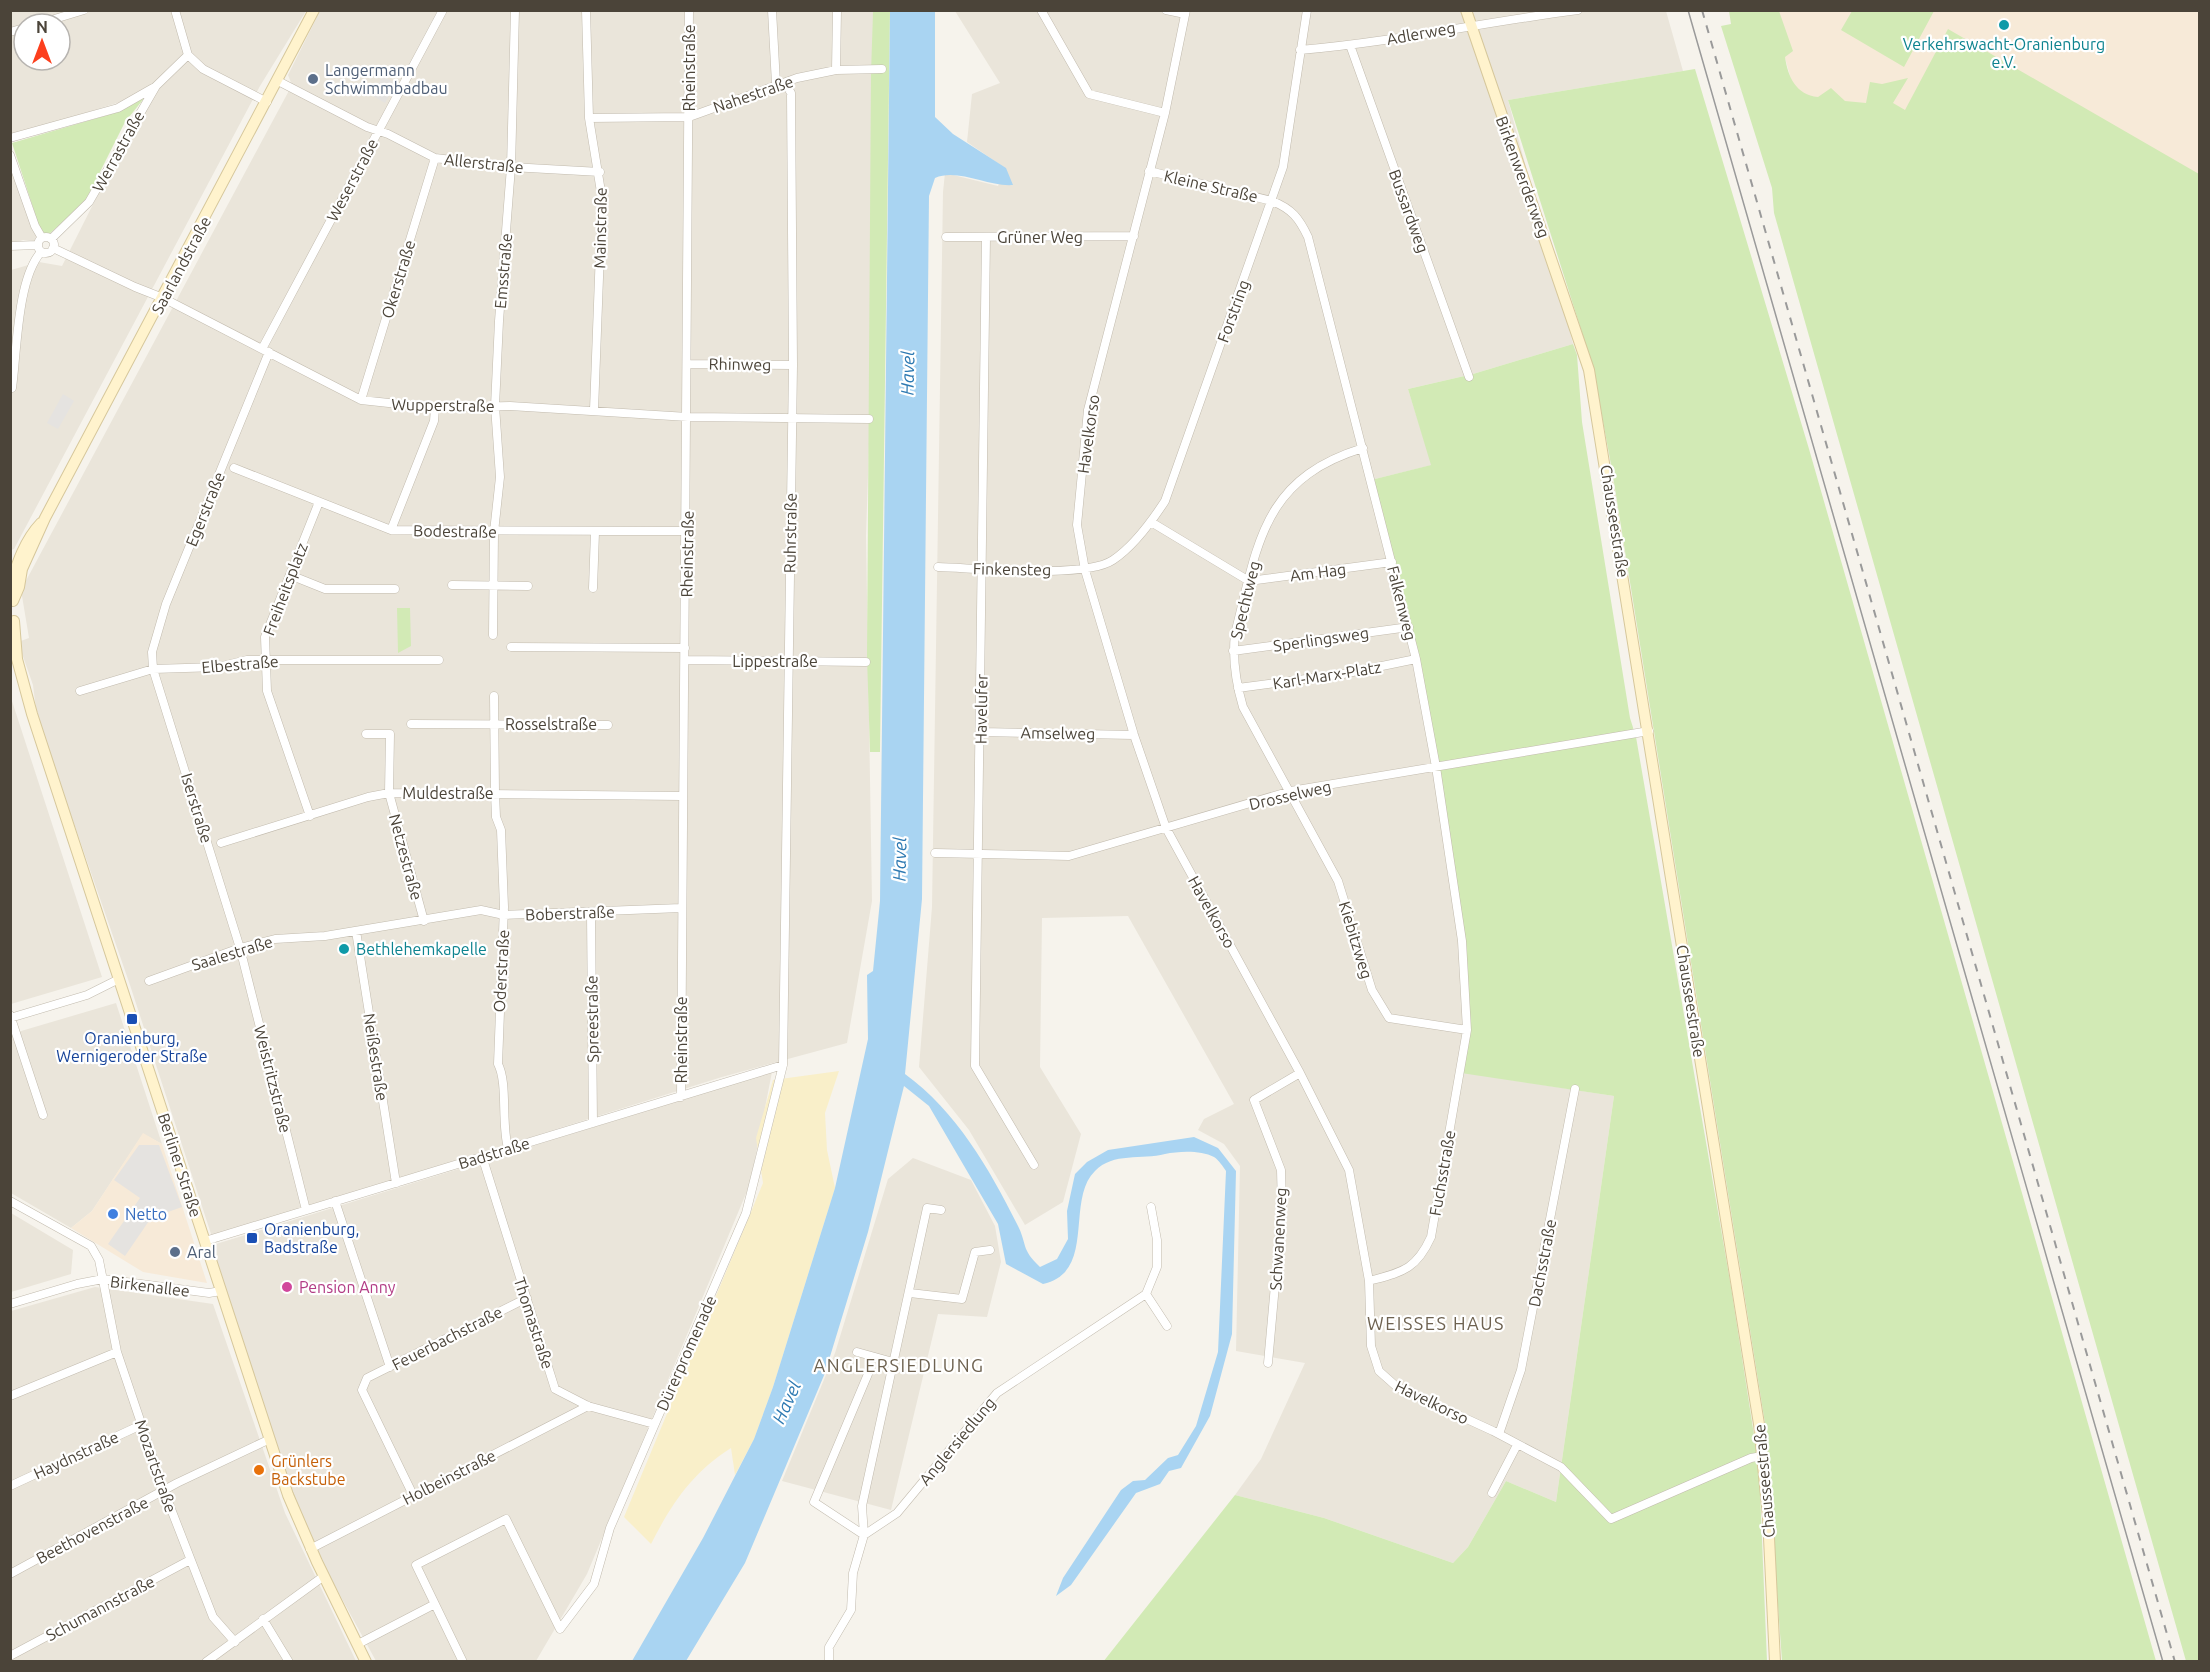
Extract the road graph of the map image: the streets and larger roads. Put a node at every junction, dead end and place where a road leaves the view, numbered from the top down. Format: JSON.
{"nodes":[{"id":1,"x":175,"y":10,"type":"edge"},
{"id":2,"x":314,"y":10,"type":"edge"},
{"id":3,"x":443,"y":10,"type":"edge"},
{"id":4,"x":515,"y":10,"type":"edge"},
{"id":5,"x":586,"y":10,"type":"edge"},
{"id":6,"x":689,"y":10,"type":"edge"},
{"id":7,"x":772,"y":10,"type":"edge"},
{"id":8,"x":837,"y":10,"type":"edge"},
{"id":9,"x":1041,"y":10,"type":"edge"},
{"id":10,"x":1166,"y":10,"type":"edge"},
{"id":11,"x":1307,"y":10,"type":"edge"},
{"id":12,"x":1466,"y":10,"type":"edge"},
{"id":13,"x":1578,"y":10,"type":"edge"},
{"id":14,"x":1186,"y":12,"type":"edge"},
{"id":15,"x":1470,"y":24,"type":"junction"},
{"id":16,"x":1350,"y":45,"type":"junction"},
{"id":17,"x":1300,"y":50,"type":"junction"},
{"id":18,"x":188,"y":55,"type":"junction"},
{"id":19,"x":882,"y":69,"type":"dead end"},
{"id":20,"x":836,"y":70,"type":"junction"},
{"id":21,"x":278,"y":81,"type":"junction"},
{"id":22,"x":776,"y":84,"type":"junction"},
{"id":23,"x":156,"y":86,"type":"junction"},
{"id":24,"x":267,"y":102,"type":"junction"},
{"id":25,"x":1165,"y":114,"type":"junction"},
{"id":26,"x":689,"y":117,"type":"junction"},
{"id":27,"x":589,"y":118,"type":"junction"},
{"id":28,"x":378,"y":131,"type":"junction"},
{"id":29,"x":10,"y":138,"type":"edge"},
{"id":30,"x":10,"y":155,"type":"edge"},
{"id":31,"x":435,"y":158,"type":"junction"},
{"id":32,"x":511,"y":167,"type":"junction"},
{"id":33,"x":1149,"y":171,"type":"junction"},
{"id":34,"x":600,"y":172,"type":"junction"},
{"id":35,"x":1272,"y":201,"type":"junction"},
{"id":36,"x":1134,"y":236,"type":"junction"},
{"id":37,"x":946,"y":237,"type":"dead end"},
{"id":38,"x":986,"y":237,"type":"junction"},
{"id":39,"x":51,"y":239,"type":"junction"},
{"id":40,"x":40,"y":245,"type":"junction"},
{"id":41,"x":10,"y":246,"type":"edge"},
{"id":42,"x":53,"y":248,"type":"junction"},
{"id":43,"x":163,"y":298,"type":"junction"},
{"id":44,"x":1581,"y":343,"type":"joint"},
{"id":45,"x":265,"y":351,"type":"junction"},
{"id":46,"x":687,"y":364,"type":"junction"},
{"id":47,"x":792,"y":365,"type":"junction"},
{"id":48,"x":1469,"y":377,"type":"dead end"},
{"id":49,"x":12,"y":388,"type":"dead end"},
{"id":50,"x":361,"y":400,"type":"junction"},
{"id":51,"x":495,"y":406,"type":"junction"},
{"id":52,"x":435,"y":408,"type":"junction"},
{"id":53,"x":594,"y":410,"type":"junction"},
{"id":54,"x":687,"y":417,"type":"junction"},
{"id":55,"x":792,"y":418,"type":"junction"},
{"id":56,"x":869,"y":418,"type":"dead end"},
{"id":57,"x":1363,"y":448,"type":"junction"},
{"id":58,"x":234,"y":468,"type":"dead end"},
{"id":59,"x":319,"y":502,"type":"junction"},
{"id":60,"x":45,"y":518,"type":"junction"},
{"id":61,"x":1151,"y":522,"type":"junction"},
{"id":62,"x":391,"y":530,"type":"junction"},
{"id":63,"x":494,"y":531,"type":"junction"},
{"id":64,"x":687,"y":531,"type":"junction"},
{"id":65,"x":595,"y":532,"type":"junction"},
{"id":66,"x":15,"y":559,"type":"edge"},
{"id":67,"x":1392,"y":562,"type":"junction"},
{"id":68,"x":938,"y":567,"type":"dead end"},
{"id":69,"x":983,"y":568,"type":"junction"},
{"id":70,"x":1085,"y":570,"type":"junction"},
{"id":71,"x":290,"y":575,"type":"junction"},
{"id":72,"x":1249,"y":581,"type":"junction"},
{"id":73,"x":452,"y":585,"type":"dead end"},
{"id":74,"x":10,"y":586,"type":"edge"},
{"id":75,"x":494,"y":586,"type":"junction"},
{"id":76,"x":528,"y":586,"type":"dead end"},
{"id":77,"x":593,"y":588,"type":"dead end"},
{"id":78,"x":395,"y":590,"type":"dead end"},
{"id":79,"x":12,"y":600,"type":"edge"},
{"id":80,"x":12,"y":623,"type":"edge"},
{"id":81,"x":1409,"y":627,"type":"junction"},
{"id":82,"x":493,"y":635,"type":"dead end"},
{"id":83,"x":10,"y":645,"type":"edge"},
{"id":84,"x":511,"y":647,"type":"dead end"},
{"id":85,"x":685,"y":648,"type":"junction"},
{"id":86,"x":1233,"y":651,"type":"junction"},
{"id":87,"x":17,"y":659,"type":"junction"},
{"id":88,"x":1416,"y":659,"type":"junction"},
{"id":89,"x":264,"y":660,"type":"junction"},
{"id":90,"x":439,"y":660,"type":"dead end"},
{"id":91,"x":685,"y":660,"type":"junction"},
{"id":92,"x":788,"y":661,"type":"junction"},
{"id":93,"x":866,"y":662,"type":"dead end"},
{"id":94,"x":153,"y":669,"type":"junction"},
{"id":95,"x":1238,"y":688,"type":"junction"},
{"id":96,"x":80,"y":691,"type":"dead end"},
{"id":97,"x":494,"y":696,"type":"dead end"},
{"id":98,"x":411,"y":724,"type":"dead end"},
{"id":99,"x":495,"y":724,"type":"junction"},
{"id":100,"x":608,"y":725,"type":"dead end"},
{"id":101,"x":1649,"y":731,"type":"junction"},
{"id":102,"x":981,"y":732,"type":"junction"},
{"id":103,"x":366,"y":734,"type":"dead end"},
{"id":104,"x":1134,"y":735,"type":"junction"},
{"id":105,"x":1436,"y":767,"type":"junction"},
{"id":106,"x":1291,"y":791,"type":"junction"},
{"id":107,"x":389,"y":793,"type":"junction"},
{"id":108,"x":495,"y":793,"type":"junction"},
{"id":109,"x":682,"y":796,"type":"junction"},
{"id":110,"x":310,"y":816,"type":"junction"},
{"id":111,"x":1166,"y":828,"type":"junction"},
{"id":112,"x":221,"y":843,"type":"dead end"},
{"id":113,"x":935,"y":853,"type":"dead end"},
{"id":114,"x":980,"y":854,"type":"junction"},
{"id":115,"x":681,"y":908,"type":"junction"},
{"id":116,"x":591,"y":914,"type":"junction"},
{"id":117,"x":504,"y":915,"type":"junction"},
{"id":118,"x":424,"y":921,"type":"junction"},
{"id":119,"x":356,"y":931,"type":"junction"},
{"id":120,"x":240,"y":948,"type":"junction"},
{"id":121,"x":119,"y":979,"type":"junction"},
{"id":122,"x":148,"y":981,"type":"dead end"},
{"id":123,"x":11,"y":1017,"type":"edge"},
{"id":124,"x":1467,"y":1030,"type":"junction"},
{"id":125,"x":783,"y":1065,"type":"junction"},
{"id":126,"x":1300,"y":1073,"type":"junction"},
{"id":127,"x":1575,"y":1089,"type":"dead end"},
{"id":128,"x":681,"y":1097,"type":"junction"},
{"id":129,"x":43,"y":1115,"type":"dead end"},
{"id":130,"x":593,"y":1124,"type":"junction"},
{"id":131,"x":508,"y":1148,"type":"junction"},
{"id":132,"x":482,"y":1156,"type":"junction"},
{"id":133,"x":1034,"y":1165,"type":"dead end"},
{"id":134,"x":396,"y":1183,"type":"junction"},
{"id":135,"x":10,"y":1201,"type":"edge"},
{"id":136,"x":335,"y":1201,"type":"junction"},
{"id":137,"x":1151,"y":1207,"type":"dead end"},
{"id":138,"x":306,"y":1210,"type":"junction"},
{"id":139,"x":941,"y":1210,"type":"dead end"},
{"id":140,"x":205,"y":1241,"type":"junction"},
{"id":141,"x":990,"y":1250,"type":"dead end"},
{"id":142,"x":103,"y":1280,"type":"junction"},
{"id":143,"x":1369,"y":1281,"type":"junction"},
{"id":144,"x":221,"y":1291,"type":"junction"},
{"id":145,"x":910,"y":1293,"type":"junction"},
{"id":146,"x":1146,"y":1294,"type":"junction"},
{"id":147,"x":527,"y":1298,"type":"junction"},
{"id":148,"x":10,"y":1304,"type":"edge"},
{"id":149,"x":1167,"y":1326,"type":"dead end"},
{"id":150,"x":117,"y":1352,"type":"junction"},
{"id":151,"x":857,"y":1352,"type":"dead end"},
{"id":152,"x":893,"y":1362,"type":"junction"},
{"id":153,"x":1268,"y":1363,"type":"dead end"},
{"id":154,"x":390,"y":1367,"type":"junction"},
{"id":155,"x":867,"y":1374,"type":"dead end"},
{"id":156,"x":10,"y":1396,"type":"edge"},
{"id":157,"x":588,"y":1406,"type":"junction"},
{"id":158,"x":654,"y":1424,"type":"junction"},
{"id":159,"x":141,"y":1425,"type":"junction"},
{"id":160,"x":1499,"y":1434,"type":"junction"},
{"id":161,"x":270,"y":1439,"type":"junction"},
{"id":162,"x":1517,"y":1445,"type":"junction"},
{"id":163,"x":1762,"y":1456,"type":"junction"},
{"id":164,"x":10,"y":1486,"type":"edge"},
{"id":165,"x":164,"y":1491,"type":"junction"},
{"id":166,"x":1492,"y":1492,"type":"dead end"},
{"id":167,"x":413,"y":1495,"type":"junction"},
{"id":168,"x":864,"y":1535,"type":"junction"},
{"id":169,"x":310,"y":1548,"type":"junction"},
{"id":170,"x":190,"y":1560,"type":"junction"},
{"id":171,"x":10,"y":1574,"type":"edge"},
{"id":172,"x":324,"y":1576,"type":"junction"},
{"id":173,"x":435,"y":1604,"type":"junction"},
{"id":174,"x":263,"y":1618,"type":"junction"},
{"id":175,"x":235,"y":1642,"type":"junction"},
{"id":176,"x":358,"y":1644,"type":"junction"},
{"id":177,"x":10,"y":1656,"type":"edge"},
{"id":178,"x":207,"y":1662,"type":"edge"},
{"id":179,"x":289,"y":1662,"type":"edge"},
{"id":180,"x":366,"y":1662,"type":"edge"},
{"id":181,"x":463,"y":1662,"type":"edge"},
{"id":182,"x":830,"y":1662,"type":"edge"},
{"id":183,"x":1776,"y":1662,"type":"edge"}],
"edges":[{"from":1,"to":18,"type":"street"},
{"from":2,"to":21,"type":"street","name":"Saarlandstraße"},
{"from":3,"to":28,"type":"street","name":"Weserstraße"},
{"from":4,"to":32,"type":"street","name":"Emsstraße"},
{"from":5,"to":27,"type":"street","name":"Mainstraße"},
{"from":6,"to":26,"type":"street","name":"Rheinstraße"},
{"from":7,"to":22,"type":"street"},
{"from":8,"to":20,"type":"street"},
{"from":9,"to":25,"type":"street"},
{"from":10,"to":14,"type":"street"},
{"from":11,"to":17,"type":"street","name":"Forstring"},
{"from":12,"to":15,"type":"street","name":"Birkenwerderweg"},
{"from":13,"to":15,"type":"street","name":"Adlerweg"},
{"from":14,"to":25,"type":"street","name":"Havelkorso"},
{"from":15,"to":16,"type":"street","name":"Adlerweg"},
{"from":15,"to":44,"type":"street","name":"Birkenwerderweg"},
{"from":16,"to":17,"type":"street","name":"Adlerweg"},
{"from":16,"to":48,"type":"street","name":"Bussardweg"},
{"from":17,"to":35,"type":"street","name":"Forstring"},
{"from":18,"to":23,"type":"street","name":"Werrastraße"},
{"from":18,"to":24,"type":"street"},
{"from":19,"to":20,"type":"street","name":"Nahestraße"},
{"from":20,"to":22,"type":"street","name":"Nahestraße"},
{"from":21,"to":24,"type":"street","name":"Saarlandstraße"},
{"from":21,"to":28,"type":"street","name":"Allerstraße"},
{"from":22,"to":26,"type":"street","name":"Nahestraße"},
{"from":22,"to":47,"type":"street","name":"Ruhrstraße"},
{"from":23,"to":29,"type":"street","name":"Werrastraße"},
{"from":23,"to":39,"type":"street","name":"Werrastraße"},
{"from":24,"to":43,"type":"street","name":"Saarlandstraße"},
{"from":25,"to":33,"type":"street","name":"Havelkorso"},
{"from":26,"to":27,"type":"street","name":"Nahestraße"},
{"from":26,"to":46,"type":"street","name":"Rheinstraße"},
{"from":27,"to":34,"type":"street","name":"Mainstraße"},
{"from":28,"to":31,"type":"street","name":"Allerstraße"},
{"from":28,"to":45,"type":"street","name":"Weserstraße"},
{"from":30,"to":40,"type":"street"},
{"from":31,"to":32,"type":"street","name":"Allerstraße"},
{"from":31,"to":50,"type":"street","name":"Okerstraße"},
{"from":32,"to":34,"type":"street","name":"Allerstraße"},
{"from":32,"to":51,"type":"street","name":"Emsstraße"},
{"from":33,"to":35,"type":"street","name":"Kleine Straße"},
{"from":33,"to":36,"type":"street","name":"Havelkorso"},
{"from":34,"to":53,"type":"street","name":"Mainstraße"},
{"from":35,"to":57,"type":"street","name":"Falkenweg"},
{"from":35,"to":61,"type":"street","name":"Forstring"},
{"from":36,"to":38,"type":"street","name":"Grüner Weg"},
{"from":36,"to":70,"type":"street","name":"Havelkorso"},
{"from":37,"to":38,"type":"street","name":"Grüner Weg"},
{"from":38,"to":69,"type":"street","name":"Havelufer"},
{"from":39,"to":40,"type":"street"},
{"from":39,"to":42,"type":"street"},
{"from":40,"to":41,"type":"street"},
{"from":40,"to":42,"type":"street"},
{"from":40,"to":49,"type":"street"},
{"from":42,"to":43,"type":"street","name":"Wupperstraße"},
{"from":43,"to":45,"type":"street","name":"Wupperstraße"},
{"from":43,"to":60,"type":"street","name":"Saarlandstraße"},
{"from":44,"to":101,"type":"street","name":"Chausseestraße"},
{"from":45,"to":50,"type":"street","name":"Wupperstraße"},
{"from":45,"to":94,"type":"street","name":"Egerstraße"},
{"from":46,"to":47,"type":"street","name":"Rhinweg"},
{"from":46,"to":54,"type":"street","name":"Rheinstraße"},
{"from":47,"to":55,"type":"street","name":"Ruhrstraße"},
{"from":50,"to":52,"type":"street","name":"Wupperstraße"},
{"from":51,"to":52,"type":"street","name":"Wupperstraße"},
{"from":51,"to":53,"type":"street","name":"Wupperstraße"},
{"from":51,"to":63,"type":"street","name":"Emsstraße"},
{"from":52,"to":62,"type":"street"},
{"from":53,"to":54,"type":"street","name":"Wupperstraße"},
{"from":54,"to":55,"type":"street","name":"Wupperstraße"},
{"from":54,"to":64,"type":"street","name":"Rheinstraße"},
{"from":55,"to":56,"type":"street","name":"Wupperstraße"},
{"from":55,"to":92,"type":"street","name":"Ruhrstraße"},
{"from":57,"to":67,"type":"street","name":"Falkenweg"},
{"from":57,"to":72,"type":"street","name":"Spechtweg"},
{"from":58,"to":59,"type":"street","name":"Bodestraße"},
{"from":59,"to":62,"type":"street","name":"Bodestraße"},
{"from":59,"to":71,"type":"street","name":"Freiheitsplatz"},
{"from":60,"to":66,"type":"street","name":"Saarlandstraße"},
{"from":60,"to":79,"type":"street","name":"Saarlandstraße"},
{"from":61,"to":70,"type":"street","name":"Forstring"},
{"from":61,"to":72,"type":"street"},
{"from":62,"to":63,"type":"street","name":"Bodestraße"},
{"from":63,"to":65,"type":"street","name":"Bodestraße"},
{"from":63,"to":75,"type":"street","name":"Emsstraße"},
{"from":64,"to":65,"type":"street","name":"Bodestraße"},
{"from":64,"to":85,"type":"street","name":"Rheinstraße"},
{"from":65,"to":77,"type":"street"},
{"from":66,"to":74,"type":"street","name":"Saarlandstraße"},
{"from":67,"to":72,"type":"street","name":"Am Hag"},
{"from":67,"to":81,"type":"street","name":"Falkenweg"},
{"from":68,"to":69,"type":"street","name":"Finkensteg"},
{"from":69,"to":70,"type":"street","name":"Finkensteg"},
{"from":69,"to":102,"type":"street","name":"Havelufer"},
{"from":70,"to":104,"type":"street","name":"Havelkorso"},
{"from":71,"to":78,"type":"street"},
{"from":71,"to":89,"type":"street","name":"Freiheitsplatz"},
{"from":72,"to":86,"type":"street","name":"Spechtweg"},
{"from":73,"to":75,"type":"street"},
{"from":75,"to":76,"type":"street"},
{"from":75,"to":82,"type":"street","name":"Emsstraße"},
{"from":79,"to":80,"type":"street","name":"Saarlandstraße"},
{"from":80,"to":87,"type":"street","name":"Berliner Straße"},
{"from":81,"to":86,"type":"street","name":"Sperlingsweg"},
{"from":81,"to":88,"type":"street","name":"Falkenweg"},
{"from":83,"to":87,"type":"street","name":"Berliner Straße"},
{"from":84,"to":85,"type":"street"},
{"from":85,"to":91,"type":"street","name":"Rheinstraße"},
{"from":86,"to":95,"type":"street","name":"Spechtweg"},
{"from":87,"to":121,"type":"street","name":"Berliner Straße"},
{"from":88,"to":95,"type":"street","name":"Karl-Marx-Platz"},
{"from":88,"to":105,"type":"street","name":"Falkenweg"},
{"from":89,"to":90,"type":"street","name":"Elbestraße"},
{"from":89,"to":94,"type":"street","name":"Elbestraße"},
{"from":89,"to":110,"type":"street","name":"Freiheitsplatz"},
{"from":91,"to":92,"type":"street","name":"Lippestraße"},
{"from":91,"to":109,"type":"street","name":"Rheinstraße"},
{"from":92,"to":93,"type":"street","name":"Lippestraße"},
{"from":92,"to":125,"type":"street","name":"Ruhrstraße"},
{"from":94,"to":96,"type":"street","name":"Elbestraße"},
{"from":94,"to":120,"type":"street","name":"Iserstraße"},
{"from":95,"to":106,"type":"street","name":"Spechtweg"},
{"from":97,"to":99,"type":"street","name":"Rosselstraße"},
{"from":98,"to":99,"type":"street","name":"Rosselstraße"},
{"from":99,"to":100,"type":"street","name":"Rosselstraße"},
{"from":99,"to":108,"type":"street","name":"Rosselstraße"},
{"from":101,"to":105,"type":"street","name":"Drosselweg"},
{"from":101,"to":163,"type":"street","name":"Chausseestraße"},
{"from":102,"to":104,"type":"street","name":"Amselweg"},
{"from":102,"to":114,"type":"street","name":"Havelufer"},
{"from":103,"to":107,"type":"street","name":"Netzestraße"},
{"from":104,"to":111,"type":"street","name":"Havelkorso"},
{"from":105,"to":106,"type":"street","name":"Drosselweg"},
{"from":105,"to":124,"type":"street","name":"Falkenweg"},
{"from":106,"to":111,"type":"street","name":"Drosselweg"},
{"from":106,"to":124,"type":"street","name":"Kiebitzweg"},
{"from":107,"to":108,"type":"street","name":"Muldestraße"},
{"from":107,"to":110,"type":"street","name":"Muldestraße"},
{"from":107,"to":118,"type":"street","name":"Netzestraße"},
{"from":108,"to":109,"type":"street","name":"Muldestraße"},
{"from":108,"to":117,"type":"street","name":"Oderstraße"},
{"from":109,"to":115,"type":"street","name":"Rheinstraße"},
{"from":110,"to":112,"type":"street","name":"Muldestraße"},
{"from":111,"to":114,"type":"street","name":"Drosselweg"},
{"from":111,"to":126,"type":"street","name":"Havelkorso"},
{"from":113,"to":114,"type":"street","name":"Drosselweg"},
{"from":114,"to":133,"type":"street","name":"Havelufer"},
{"from":115,"to":116,"type":"street","name":"Boberstraße"},
{"from":115,"to":128,"type":"street","name":"Rheinstraße"},
{"from":116,"to":117,"type":"street","name":"Boberstraße"},
{"from":116,"to":130,"type":"street","name":"Spreestraße"},
{"from":117,"to":118,"type":"street","name":"Boberstraße"},
{"from":117,"to":131,"type":"street","name":"Oderstraße"},
{"from":118,"to":119,"type":"street","name":"Saalestraße"},
{"from":119,"to":120,"type":"street","name":"Saalestraße"},
{"from":119,"to":134,"type":"street","name":"Neißestraße"},
{"from":120,"to":122,"type":"street","name":"Saalestraße"},
{"from":120,"to":138,"type":"street","name":"Weistritzstraße"},
{"from":121,"to":123,"type":"street"},
{"from":121,"to":140,"type":"street","name":"Berliner Straße"},
{"from":123,"to":129,"type":"street"},
{"from":124,"to":143,"type":"street","name":"Fuchsstraße"},
{"from":125,"to":128,"type":"street","name":"Badstraße"},
{"from":125,"to":158,"type":"street","name":"Dürerpromenade"},
{"from":126,"to":143,"type":"street","name":"Havelkorso"},
{"from":126,"to":153,"type":"street","name":"Schwanenweg"},
{"from":127,"to":160,"type":"street","name":"Dachsstraße"},
{"from":128,"to":130,"type":"street","name":"Badstraße"},
{"from":130,"to":131,"type":"street","name":"Badstraße"},
{"from":131,"to":132,"type":"street","name":"Badstraße"},
{"from":132,"to":134,"type":"street","name":"Badstraße"},
{"from":132,"to":147,"type":"street","name":"Thomastraße"},
{"from":134,"to":136,"type":"street","name":"Badstraße"},
{"from":135,"to":142,"type":"street","name":"Mozartstraße"},
{"from":136,"to":138,"type":"street","name":"Badstraße"},
{"from":136,"to":154,"type":"street"},
{"from":137,"to":146,"type":"street"},
{"from":138,"to":140,"type":"street","name":"Badstraße"},
{"from":139,"to":145,"type":"street"},
{"from":140,"to":144,"type":"street","name":"Berliner Straße"},
{"from":141,"to":145,"type":"street"},
{"from":142,"to":144,"type":"street","name":"Birkenallee"},
{"from":142,"to":148,"type":"street","name":"Birkenallee"},
{"from":142,"to":150,"type":"street","name":"Mozartstraße"},
{"from":143,"to":160,"type":"street","name":"Havelkorso"},
{"from":144,"to":161,"type":"street","name":"Berliner Straße"},
{"from":145,"to":152,"type":"street"},
{"from":146,"to":149,"type":"street"},
{"from":146,"to":168,"type":"street","name":"Anglersiedlung"},
{"from":147,"to":154,"type":"street","name":"Feuerbachstraße"},
{"from":147,"to":157,"type":"street","name":"Thomastraße"},
{"from":150,"to":156,"type":"street"},
{"from":150,"to":159,"type":"street","name":"Mozartstraße"},
{"from":151,"to":152,"type":"street"},
{"from":152,"to":168,"type":"street"},
{"from":154,"to":167,"type":"street","name":"Feuerbachstraße"},
{"from":155,"to":168,"type":"street"},
{"from":157,"to":158,"type":"street","name":"Thomastraße"},
{"from":157,"to":167,"type":"street","name":"Holbeinstraße"},
{"from":158,"to":173,"type":"street","name":"Dürerpromenade"},
{"from":159,"to":164,"type":"street","name":"Haydnstraße"},
{"from":159,"to":165,"type":"street","name":"Mozartstraße"},
{"from":160,"to":162,"type":"street","name":"Havelkorso"},
{"from":161,"to":165,"type":"street","name":"Beethovenstraße"},
{"from":161,"to":169,"type":"street","name":"Berliner Straße"},
{"from":162,"to":163,"type":"street","name":"Havelkorso"},
{"from":162,"to":166,"type":"street"},
{"from":163,"to":183,"type":"street","name":"Chausseestraße"},
{"from":165,"to":170,"type":"street","name":"Mozartstraße"},
{"from":165,"to":171,"type":"street","name":"Beethovenstraße"},
{"from":167,"to":169,"type":"street","name":"Holbeinstraße"},
{"from":168,"to":182,"type":"street"},
{"from":169,"to":172,"type":"street","name":"Berliner Straße"},
{"from":170,"to":175,"type":"street","name":"Mozartstraße"},
{"from":170,"to":177,"type":"street","name":"Schumannstraße"},
{"from":172,"to":174,"type":"street"},
{"from":172,"to":176,"type":"street","name":"Berliner Straße"},
{"from":173,"to":176,"type":"street"},
{"from":173,"to":181,"type":"street"},
{"from":174,"to":175,"type":"street"},
{"from":174,"to":179,"type":"street"},
{"from":175,"to":178,"type":"street"},
{"from":176,"to":180,"type":"street","name":"Berliner Straße"}]}
